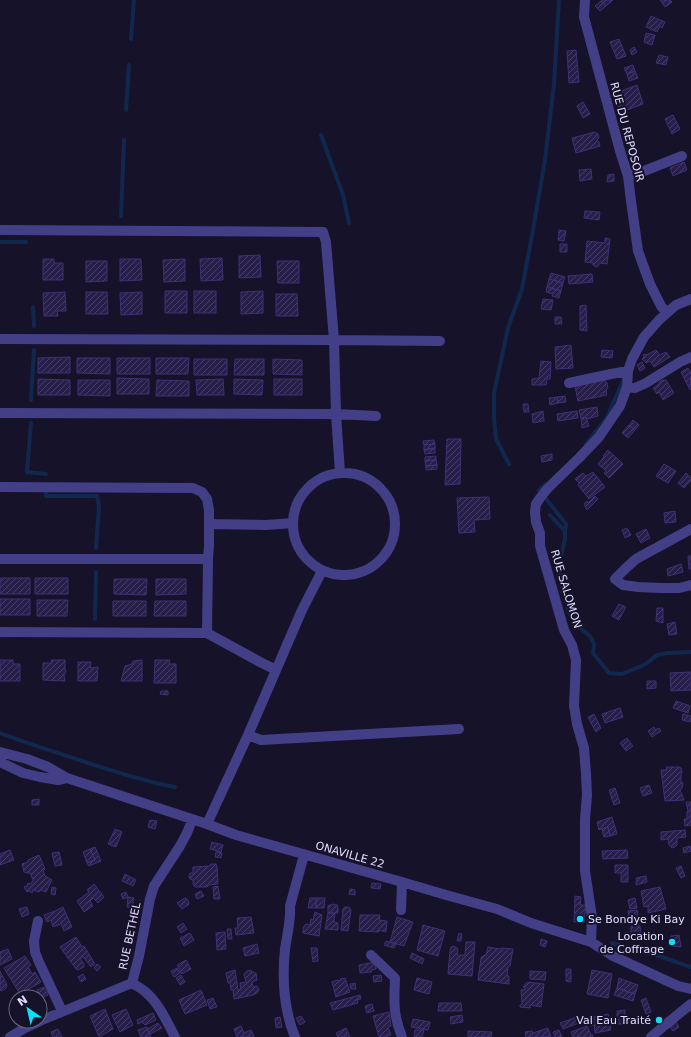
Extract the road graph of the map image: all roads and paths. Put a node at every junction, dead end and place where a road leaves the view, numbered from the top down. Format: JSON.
{"nodes":[{"id":1,"x":585,"y":0,"type":"edge"},
{"id":2,"x":682,"y":156,"type":"dead end"},
{"id":3,"x":628,"y":176,"type":"junction"},
{"id":4,"x":0,"y":230,"type":"edge"},
{"id":5,"x":691,"y":299,"type":"edge"},
{"id":6,"x":667,"y":313,"type":"junction"},
{"id":7,"x":0,"y":339,"type":"edge"},
{"id":8,"x":334,"y":340,"type":"junction"},
{"id":9,"x":440,"y":341,"type":"dead end"},
{"id":10,"x":691,"y":357,"type":"edge"},
{"id":11,"x":628,"y":371,"type":"junction"},
{"id":12,"x":569,"y":383,"type":"dead end"},
{"id":13,"x":628,"y":387,"type":"junction"},
{"id":14,"x":0,"y":413,"type":"edge"},
{"id":15,"x":336,"y":414,"type":"junction"},
{"id":16,"x":376,"y":416,"type":"dead end"},
{"id":17,"x":340,"y":473,"type":"junction"},
{"id":18,"x":0,"y":487,"type":"edge"},
{"id":19,"x":293,"y":523,"type":"junction"},
{"id":20,"x":208,"y":524,"type":"junction"},
{"id":21,"x":691,"y":530,"type":"edge"},
{"id":22,"x":0,"y":559,"type":"edge"},
{"id":23,"x":208,"y":559,"type":"junction"},
{"id":24,"x":322,"y":571,"type":"junction"},
{"id":25,"x":691,"y":585,"type":"edge"},
{"id":26,"x":0,"y":632,"type":"edge"},
{"id":27,"x":207,"y":633,"type":"junction"},
{"id":28,"x":276,"y":670,"type":"junction"},
{"id":29,"x":459,"y":729,"type":"dead end"},
{"id":30,"x":248,"y":734,"type":"junction"},
{"id":31,"x":0,"y":752,"type":"edge"},
{"id":32,"x":0,"y":762,"type":"edge"},
{"id":33,"x":67,"y":778,"type":"junction"},
{"id":34,"x":192,"y":820,"type":"junction"},
{"id":35,"x":207,"y":824,"type":"junction"},
{"id":36,"x":304,"y":855,"type":"junction"},
{"id":37,"x":402,"y":882,"type":"junction"},
{"id":38,"x":401,"y":910,"type":"dead end"},
{"id":39,"x":38,"y":921,"type":"dead end"},
{"id":40,"x":591,"y":942,"type":"junction"},
{"id":41,"x":371,"y":955,"type":"dead end"},
{"id":42,"x":132,"y":983,"type":"junction"},
{"id":43,"x":691,"y":989,"type":"edge"},
{"id":44,"x":691,"y":1004,"type":"edge"},
{"id":45,"x":62,"y":1011,"type":"junction"},
{"id":46,"x":10,"y":1037,"type":"edge"},
{"id":47,"x":175,"y":1037,"type":"edge"},
{"id":48,"x":295,"y":1037,"type":"edge"},
{"id":49,"x":402,"y":1037,"type":"edge"},
{"id":50,"x":651,"y":1037,"type":"edge"}],
"edges":[{"from":1,"to":3,"type":"street","name":"RUE DU REPOSOIR"},
{"from":2,"to":3,"type":"street"},
{"from":3,"to":6,"type":"street","name":"RUE DU REPOSOIR"},
{"from":4,"to":8,"type":"street"},
{"from":5,"to":6,"type":"street","name":"RUE SALOMON"},
{"from":6,"to":11,"type":"street","name":"RUE SALOMON"},
{"from":7,"to":8,"type":"street"},
{"from":8,"to":9,"type":"street"},
{"from":8,"to":15,"type":"street"},
{"from":10,"to":13,"type":"street"},
{"from":11,"to":12,"type":"street"},
{"from":11,"to":13,"type":"street","name":"RUE SALOMON"},
{"from":13,"to":40,"type":"street","name":"RUE SALOMON"},
{"from":14,"to":15,"type":"street"},
{"from":15,"to":16,"type":"street"},
{"from":15,"to":17,"type":"street"},
{"from":17,"to":19,"type":"street"},
{"from":17,"to":24,"type":"street"},
{"from":18,"to":20,"type":"street"},
{"from":19,"to":20,"type":"street"},
{"from":19,"to":24,"type":"street"},
{"from":20,"to":23,"type":"street"},
{"from":21,"to":25,"type":"street"},
{"from":22,"to":23,"type":"street"},
{"from":23,"to":27,"type":"street"},
{"from":24,"to":28,"type":"street"},
{"from":26,"to":27,"type":"street"},
{"from":27,"to":28,"type":"street"},
{"from":28,"to":30,"type":"street"},
{"from":29,"to":30,"type":"street"},
{"from":30,"to":35,"type":"street"},
{"from":31,"to":33,"type":"street","name":"ONAVILLE 22"},
{"from":32,"to":33,"type":"street"},
{"from":33,"to":34,"type":"street","name":"ONAVILLE 22"},
{"from":34,"to":35,"type":"street","name":"ONAVILLE 22"},
{"from":34,"to":42,"type":"street","name":"RUE BETHEL"},
{"from":35,"to":36,"type":"street","name":"ONAVILLE 22"},
{"from":36,"to":37,"type":"street","name":"ONAVILLE 22"},
{"from":36,"to":48,"type":"street"},
{"from":37,"to":38,"type":"street"},
{"from":37,"to":40,"type":"street","name":"ONAVILLE 22"},
{"from":39,"to":45,"type":"street"},
{"from":40,"to":43,"type":"street","name":"ONAVILLE 22"},
{"from":41,"to":49,"type":"street"},
{"from":42,"to":45,"type":"street","name":"RUE BETHEL"},
{"from":42,"to":47,"type":"street"},
{"from":44,"to":50,"type":"street"},
{"from":45,"to":46,"type":"street","name":"RUE BETHEL"}]}
